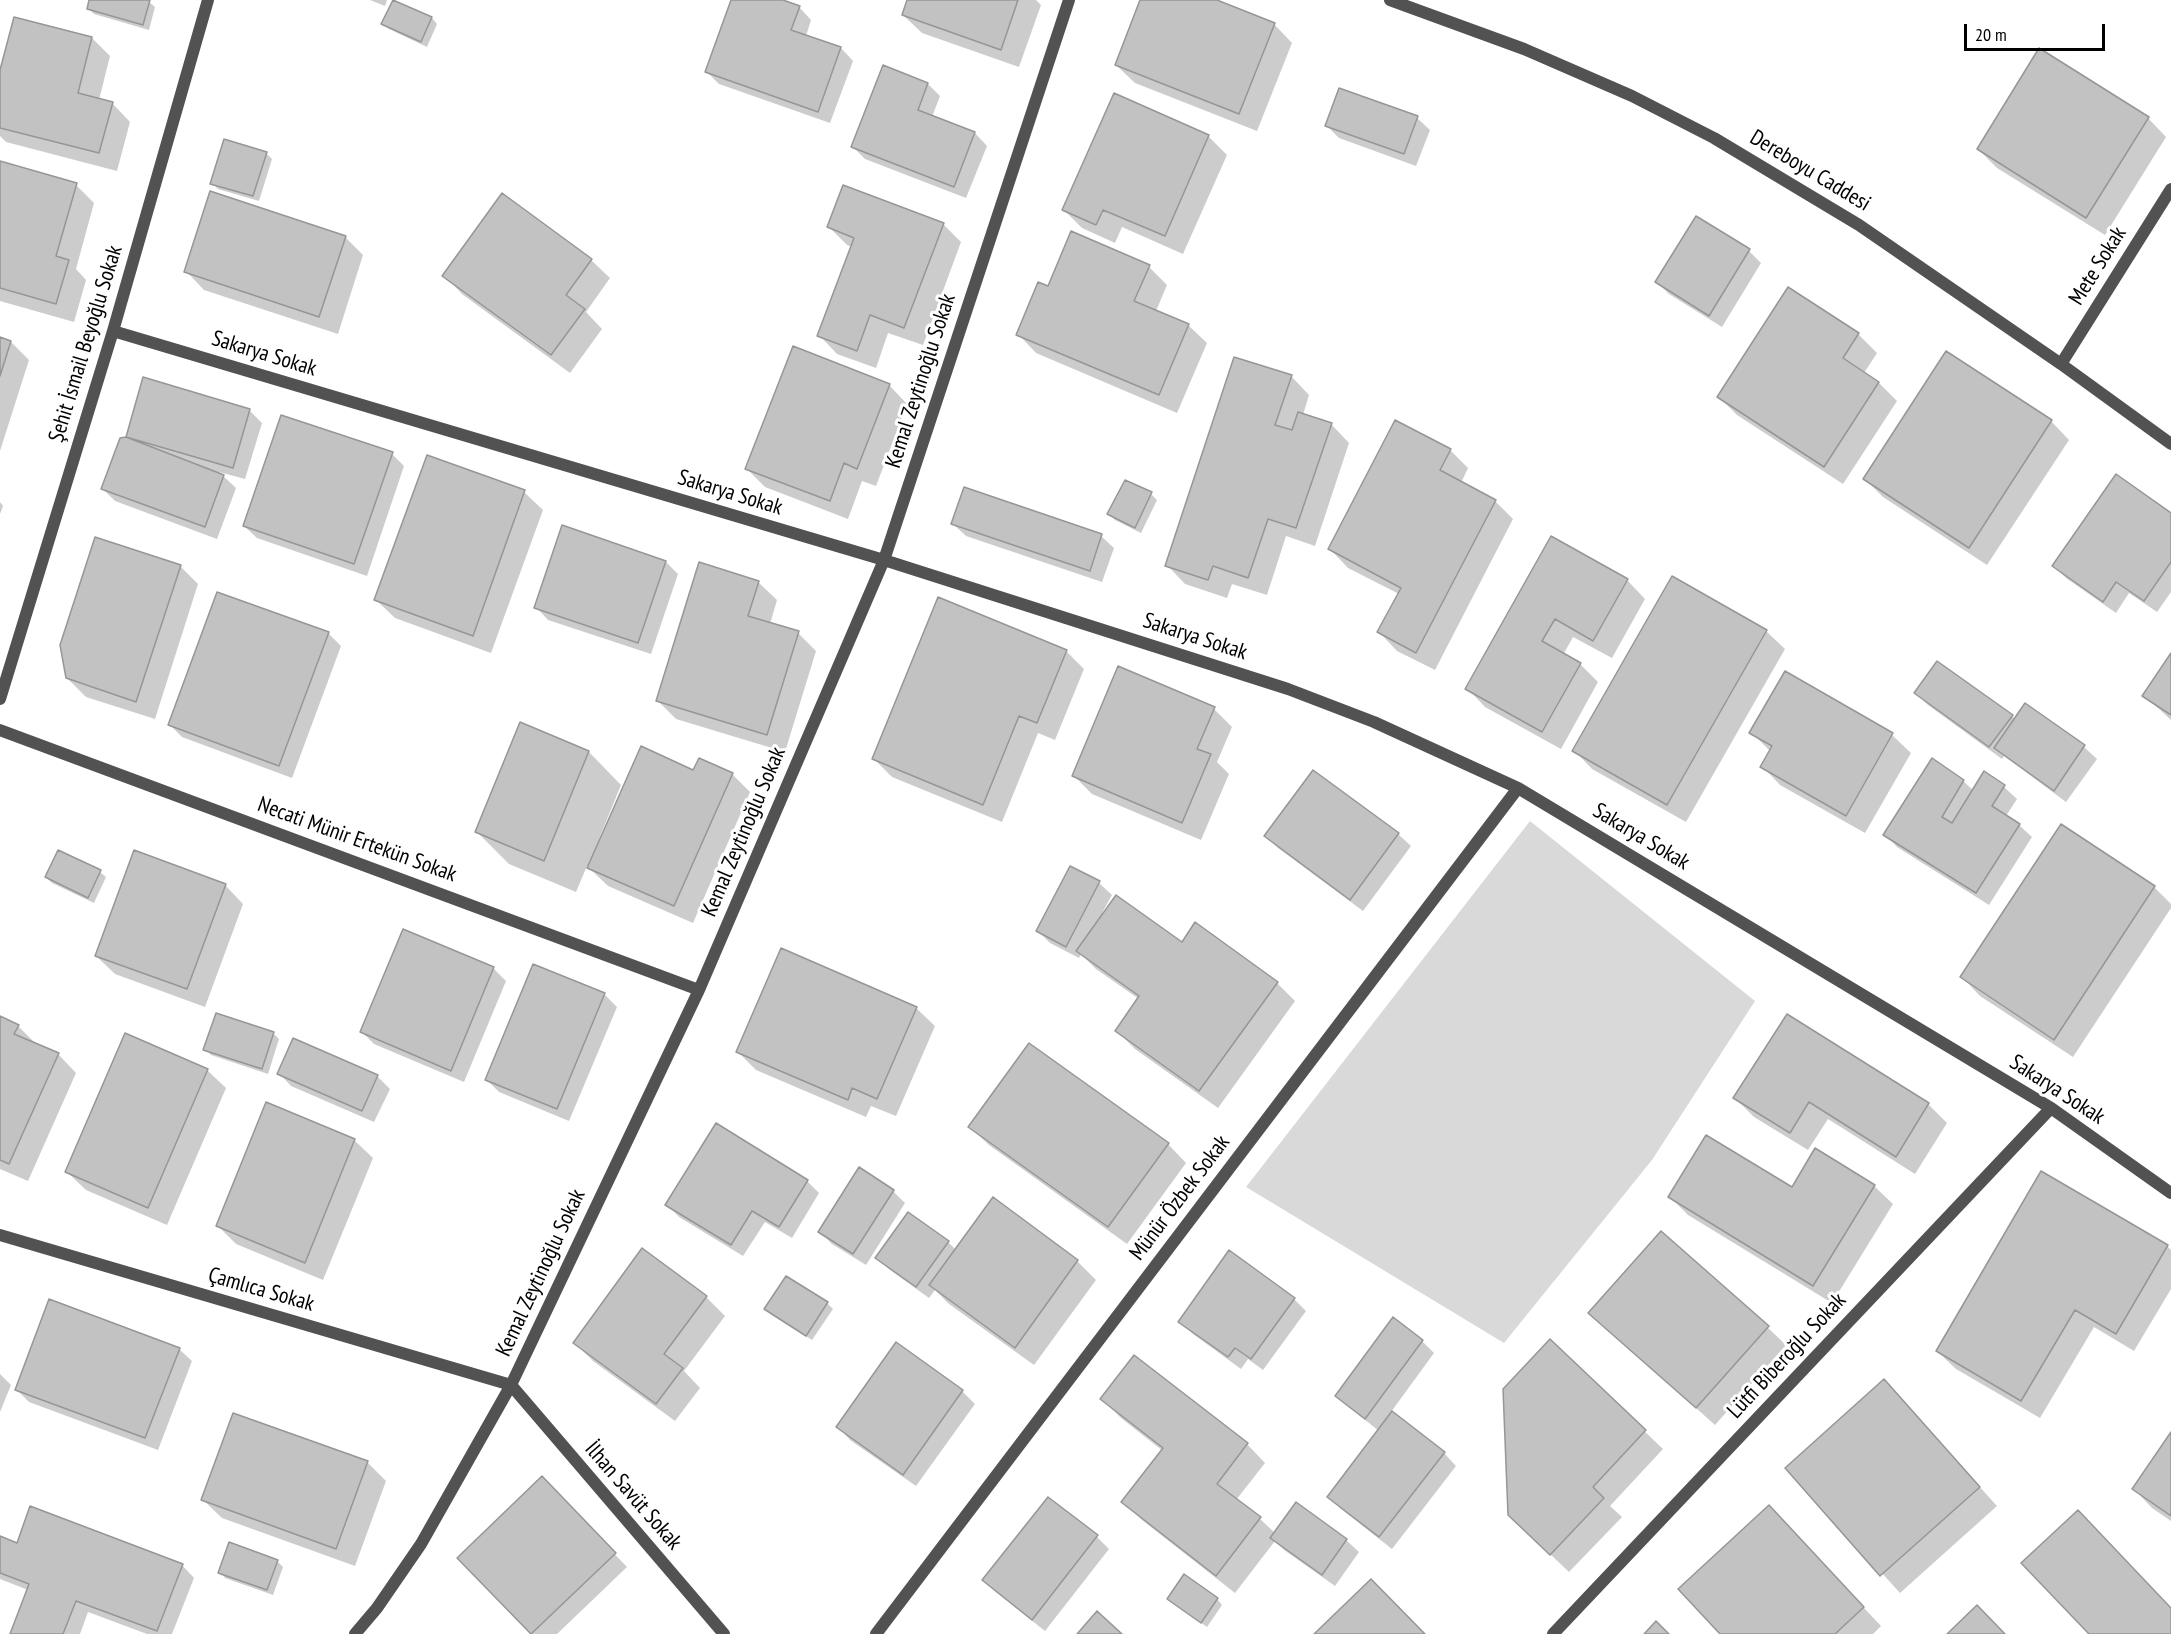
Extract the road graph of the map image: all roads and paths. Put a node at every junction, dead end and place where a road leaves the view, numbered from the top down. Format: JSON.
{"nodes":[{"id":1,"x":208,"y":0,"type":"edge"},
{"id":2,"x":1069,"y":0,"type":"edge"},
{"id":3,"x":1390,"y":0,"type":"edge"},
{"id":4,"x":2171,"y":189,"type":"edge"},
{"id":5,"x":113,"y":331,"type":"junction"},
{"id":6,"x":2061,"y":364,"type":"junction"},
{"id":7,"x":2171,"y":444,"type":"edge"},
{"id":8,"x":884,"y":560,"type":"junction"},
{"id":9,"x":0,"y":699,"type":"edge"},
{"id":10,"x":0,"y":730,"type":"edge"},
{"id":11,"x":1518,"y":788,"type":"junction"},
{"id":12,"x":699,"y":990,"type":"junction"},
{"id":13,"x":2051,"y":1108,"type":"junction"},
{"id":14,"x":2171,"y":1193,"type":"edge"},
{"id":15,"x":0,"y":1235,"type":"edge"},
{"id":16,"x":511,"y":1385,"type":"junction"},
{"id":17,"x":355,"y":1634,"type":"edge"},
{"id":18,"x":724,"y":1634,"type":"edge"},
{"id":19,"x":876,"y":1634,"type":"edge"},
{"id":20,"x":1553,"y":1634,"type":"edge"}],
"edges":[{"from":1,"to":5,"type":"street","name":"Şehit İsmail Beyoğlu Sokak"},
{"from":2,"to":8,"type":"street","name":"Kemal Zeytinoğlu Sokak"},
{"from":3,"to":6,"type":"street","name":"Dereboyu Caddesi"},
{"from":4,"to":6,"type":"street","name":"Mete Sokak"},
{"from":5,"to":8,"type":"street","name":"Sakarya Sokak"},
{"from":5,"to":9,"type":"street","name":"Şehit İsmail Beyoğlu Sokak"},
{"from":6,"to":7,"type":"street","name":"Dereboyu Caddesi"},
{"from":8,"to":11,"type":"street","name":"Sakarya Sokak"},
{"from":8,"to":12,"type":"street","name":"Kemal Zeytinoğlu Sokak"},
{"from":10,"to":12,"type":"street","name":"Necati Münir Ertekün Sokak"},
{"from":11,"to":13,"type":"street","name":"Sakarya Sokak"},
{"from":11,"to":19,"type":"street","name":"Münür Özbek Sokak"},
{"from":12,"to":16,"type":"street","name":"Kemal Zeytinoğlu Sokak"},
{"from":13,"to":14,"type":"street","name":"Sakarya Sokak"},
{"from":13,"to":20,"type":"street","name":"Lütfi Biberoğlu Sokak"},
{"from":15,"to":16,"type":"street","name":"Çamlıca Sokak"},
{"from":16,"to":17,"type":"street","name":"Kemal Zeytinoğlu Sokak"},
{"from":16,"to":18,"type":"street","name":"İlhan Savüt Sokak"}]}
